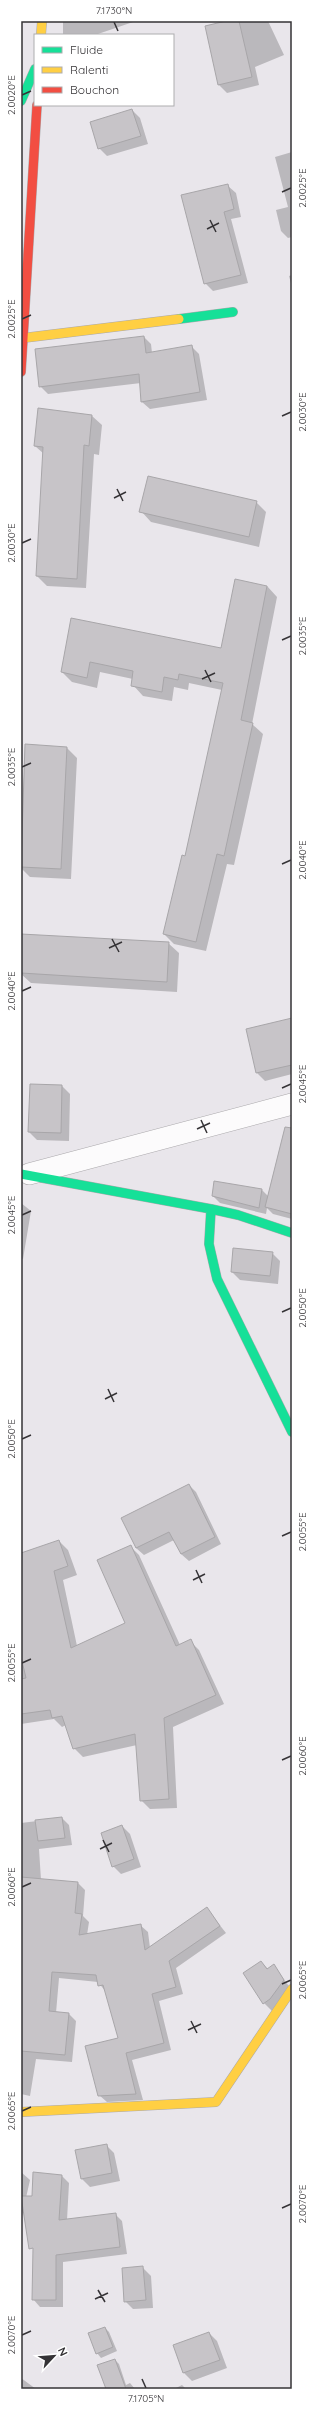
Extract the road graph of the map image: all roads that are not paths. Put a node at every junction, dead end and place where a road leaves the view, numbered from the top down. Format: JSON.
{"nodes":[{"id":1,"x":42,"y":21,"type":"edge"},
{"id":2,"x":41,"y":34,"type":"edge"},
{"id":3,"x":34,"y":71,"type":"edge"},
{"id":4,"x":21,"y":101,"type":"edge"},
{"id":5,"x":37,"y":106,"type":"edge"},
{"id":6,"x":233,"y":312,"type":"dead end"},
{"id":7,"x":23,"y":338,"type":"junction"},
{"id":8,"x":21,"y":372,"type":"edge"},
{"id":9,"x":292,"y":1104,"type":"edge"},
{"id":10,"x":25,"y":1174,"type":"edge"},
{"id":11,"x":211,"y":1209,"type":"junction"},
{"id":12,"x":292,"y":1233,"type":"edge"},
{"id":13,"x":292,"y":1432,"type":"edge"},
{"id":14,"x":292,"y":1990,"type":"edge"},
{"id":15,"x":21,"y":2112,"type":"edge"}],
"edges":[{"from":1,"to":2,"type":"street"},
{"from":3,"to":4,"type":"street"},
{"from":5,"to":7,"type":"street"},
{"from":6,"to":7,"type":"street"},
{"from":7,"to":8,"type":"street"},
{"from":9,"to":10,"type":"street"},
{"from":10,"to":11,"type":"street"},
{"from":11,"to":12,"type":"street"},
{"from":11,"to":13,"type":"street"},
{"from":14,"to":15,"type":"street"}]}
